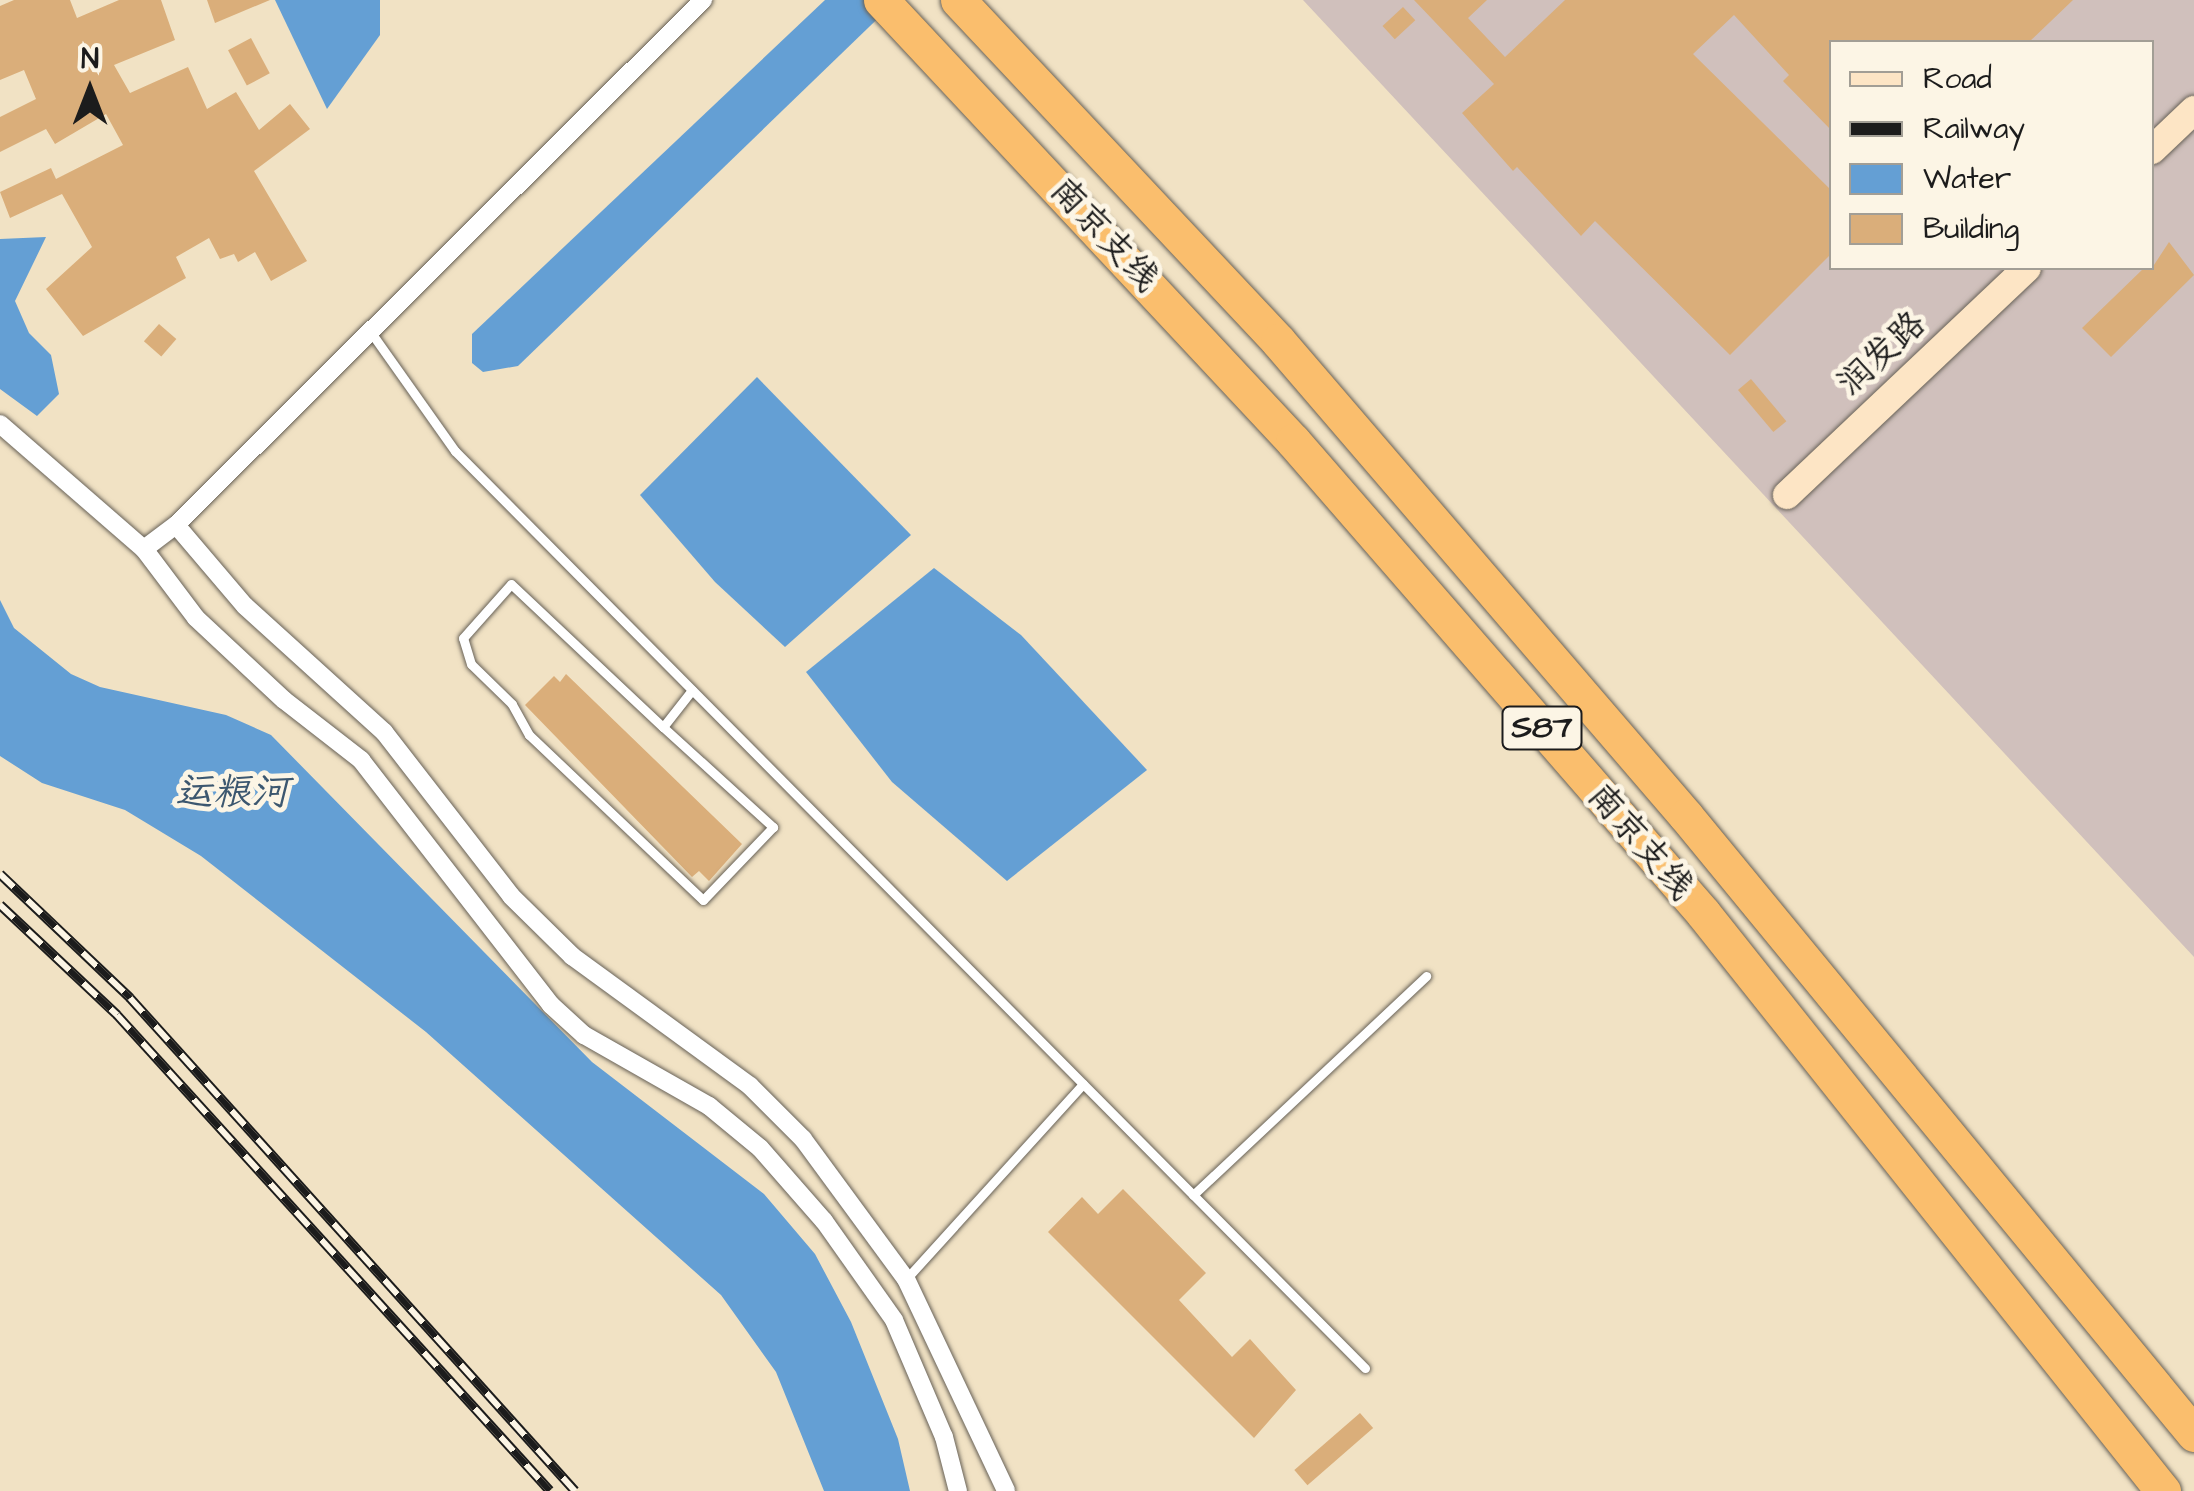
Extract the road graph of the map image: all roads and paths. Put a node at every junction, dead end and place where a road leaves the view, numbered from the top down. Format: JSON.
{"nodes":[{"id":1,"x":703,"y":0,"type":"edge"},
{"id":2,"x":881,"y":0,"type":"edge"},
{"id":3,"x":958,"y":0,"type":"edge"},
{"id":4,"x":2194,"y":110,"type":"edge"},
{"id":5,"x":2154,"y":148,"type":"edge"},
{"id":6,"x":2026,"y":270,"type":"edge"},
{"id":7,"x":370,"y":330,"type":"junction"},
{"id":8,"x":0,"y":424,"type":"edge"},
{"id":9,"x":1787,"y":495,"type":"dead end"},
{"id":10,"x":176,"y":525,"type":"junction"},
{"id":11,"x":144,"y":549,"type":"junction"},
{"id":12,"x":692,"y":690,"type":"junction"},
{"id":13,"x":663,"y":727,"type":"junction"},
{"id":14,"x":1426,"y":976,"type":"dead end"},
{"id":15,"x":1083,"y":1084,"type":"junction"},
{"id":16,"x":1193,"y":1195,"type":"junction"},
{"id":17,"x":906,"y":1279,"type":"junction"},
{"id":18,"x":1364,"y":1368,"type":"dead end"},
{"id":19,"x":2194,"y":1434,"type":"edge"},
{"id":20,"x":958,"y":1491,"type":"edge"},
{"id":21,"x":1006,"y":1491,"type":"edge"},
{"id":22,"x":2163,"y":1491,"type":"edge"}],
"edges":[{"from":1,"to":7,"type":"street"},
{"from":2,"to":22,"type":"highway","name":"南京支线","number":"S87"},
{"from":3,"to":19,"type":"highway","name":"南京支线","number":"S87"},
{"from":4,"to":5,"type":"street"},
{"from":6,"to":9,"type":"street","name":"润发路"},
{"from":7,"to":10,"type":"street"},
{"from":7,"to":12,"type":"lane"},
{"from":8,"to":11,"type":"street"},
{"from":10,"to":11,"type":"street"},
{"from":10,"to":17,"type":"street"},
{"from":11,"to":20,"type":"street"},
{"from":12,"to":13,"type":"lane"},
{"from":12,"to":15,"type":"lane"},
{"from":13,"to":13,"type":"lane"},
{"from":14,"to":16,"type":"lane"},
{"from":15,"to":16,"type":"lane"},
{"from":15,"to":17,"type":"lane"},
{"from":16,"to":18,"type":"lane"},
{"from":17,"to":21,"type":"street"}]}
